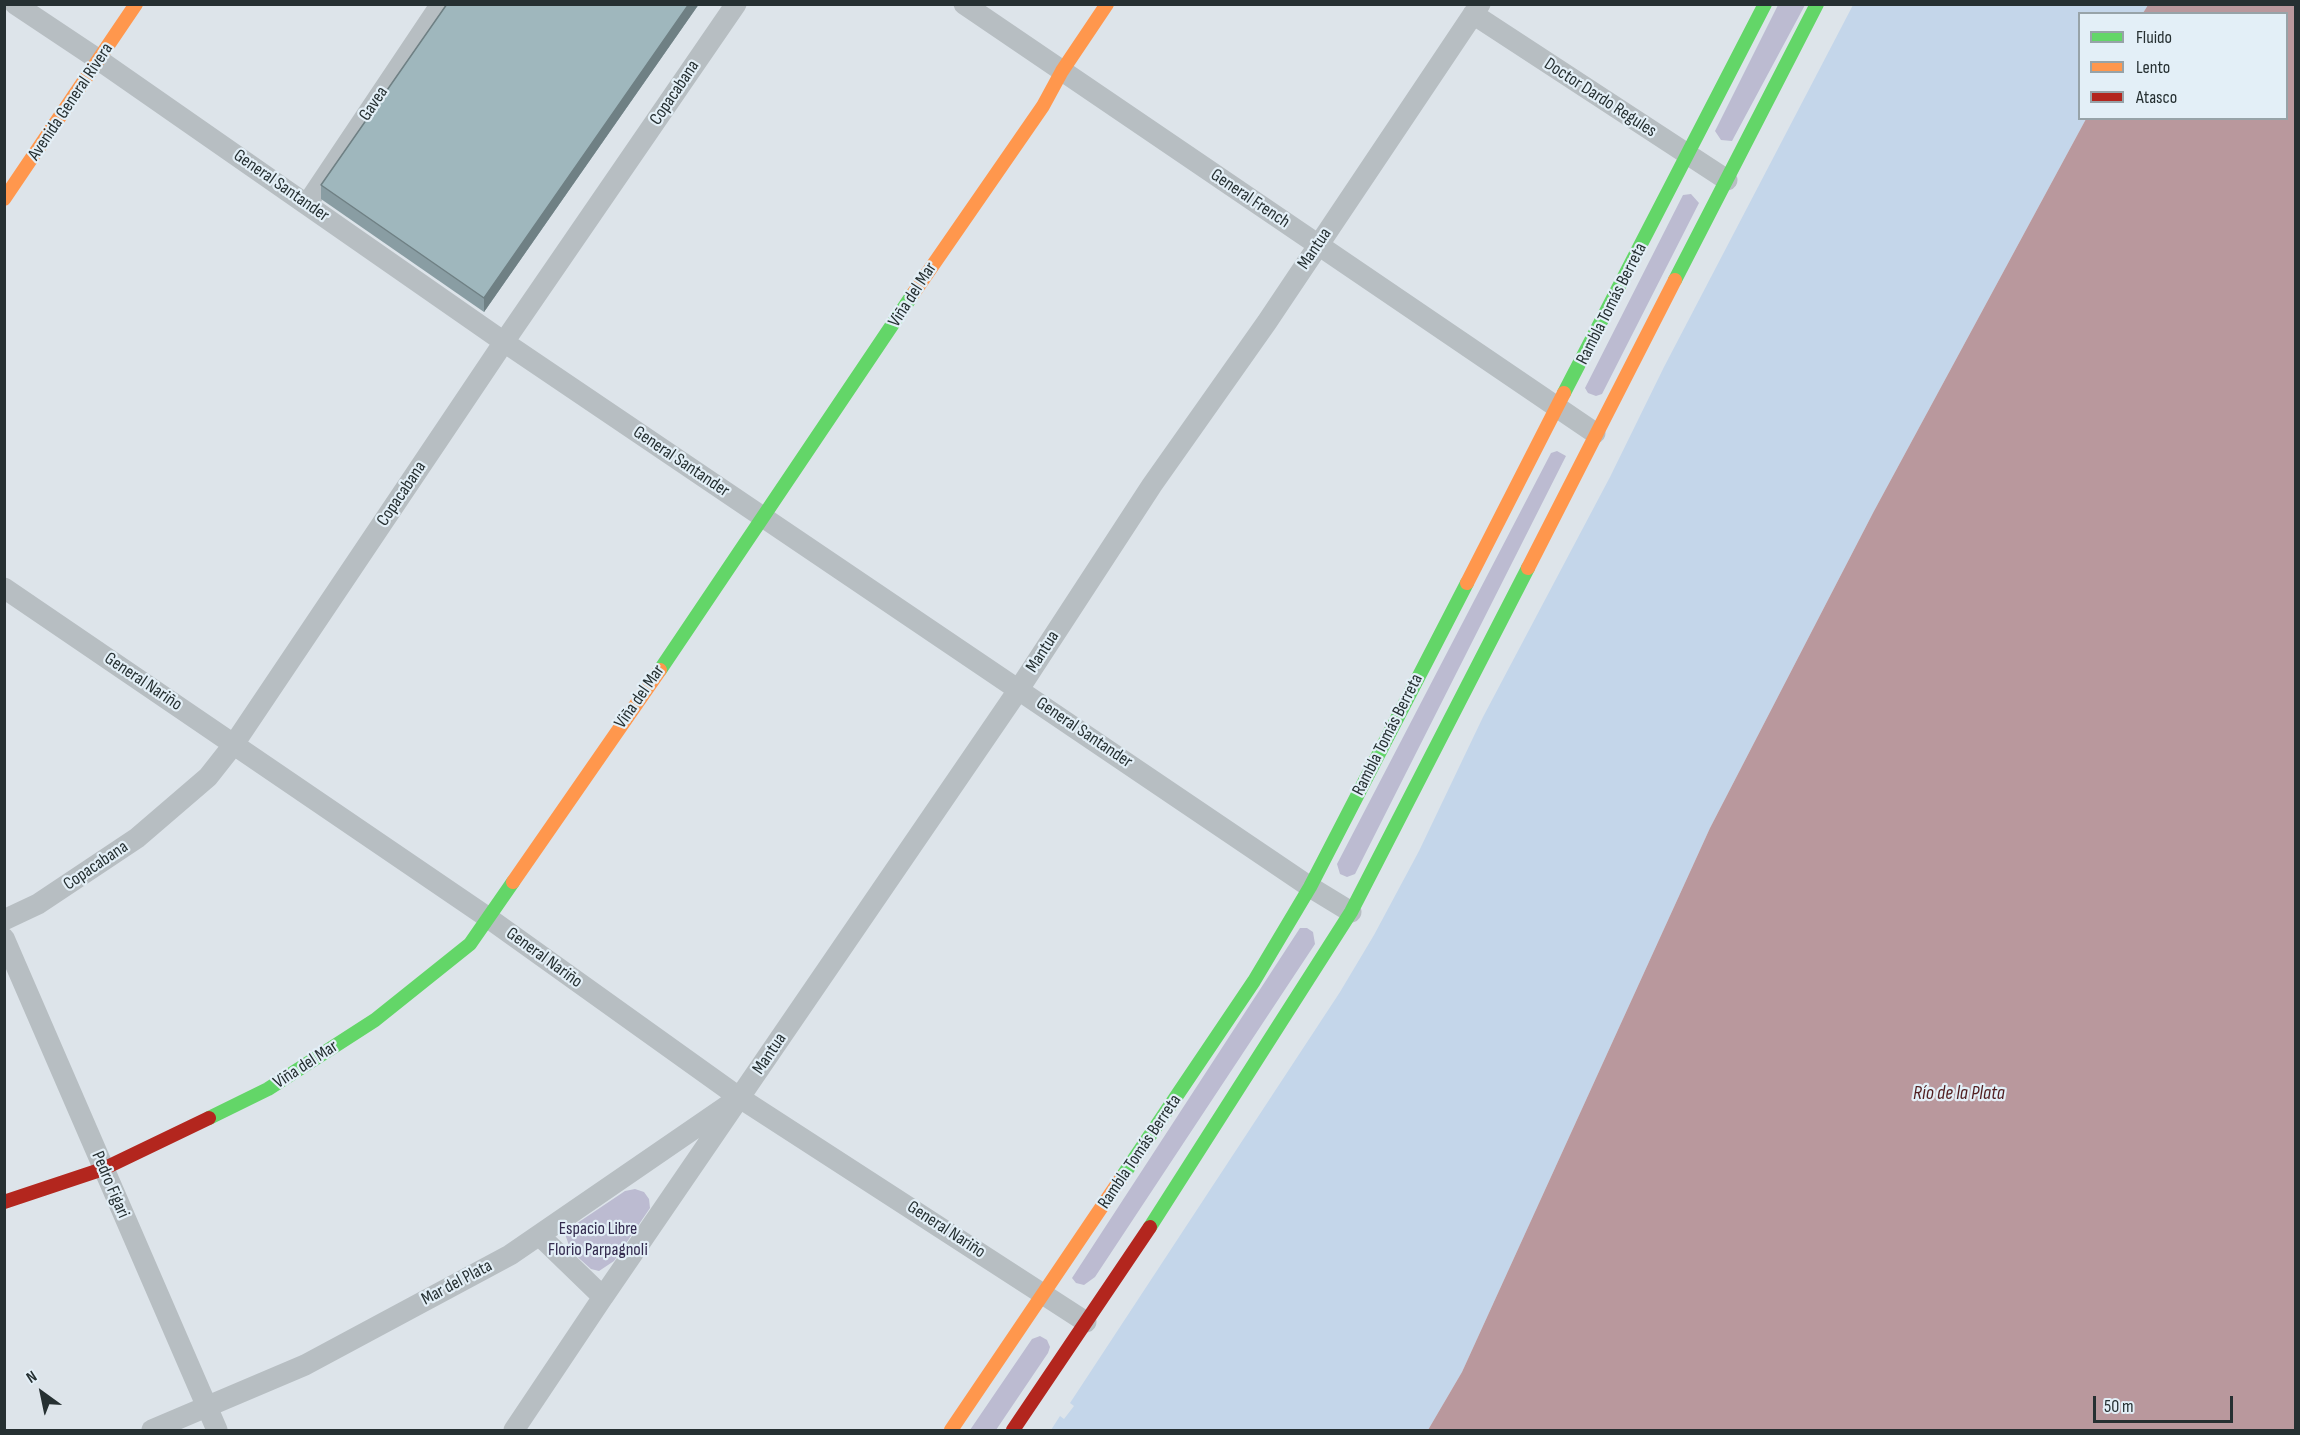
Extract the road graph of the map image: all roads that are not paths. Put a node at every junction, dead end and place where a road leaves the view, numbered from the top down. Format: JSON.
{"nodes":[{"id":1,"x":15,"y":4,"type":"edge"},
{"id":2,"x":136,"y":4,"type":"edge"},
{"id":3,"x":441,"y":4,"type":"edge"},
{"id":4,"x":736,"y":4,"type":"edge"},
{"id":5,"x":964,"y":4,"type":"edge"},
{"id":6,"x":1107,"y":4,"type":"edge"},
{"id":7,"x":1765,"y":4,"type":"edge"},
{"id":8,"x":1817,"y":4,"type":"edge"},
{"id":9,"x":1477,"y":10,"type":"edge"},
{"id":10,"x":99,"y":60,"type":"junction"},
{"id":11,"x":1062,"y":71,"type":"junction"},
{"id":12,"x":1688,"y":156,"type":"junction"},
{"id":13,"x":1727,"y":180,"type":"junction"},
{"id":14,"x":4,"y":199,"type":"edge"},
{"id":15,"x":307,"y":204,"type":"junction"},
{"id":16,"x":1317,"y":246,"type":"junction"},
{"id":17,"x":504,"y":342,"type":"junction"},
{"id":18,"x":1558,"y":409,"type":"junction"},
{"id":19,"x":1596,"y":433,"type":"junction"},
{"id":20,"x":763,"y":517,"type":"junction"},
{"id":21,"x":4,"y":588,"type":"edge"},
{"id":22,"x":1019,"y":689,"type":"junction"},
{"id":23,"x":234,"y":744,"type":"junction"},
{"id":24,"x":1310,"y":887,"type":"junction"},
{"id":25,"x":1351,"y":912,"type":"junction"},
{"id":26,"x":487,"y":917,"type":"junction"},
{"id":27,"x":4,"y":920,"type":"edge"},
{"id":28,"x":4,"y":938,"type":"edge"},
{"id":29,"x":740,"y":1098,"type":"junction"},
{"id":30,"x":103,"y":1168,"type":"junction"},
{"id":31,"x":4,"y":1202,"type":"edge"},
{"id":32,"x":540,"y":1236,"type":"junction"},
{"id":33,"x":1045,"y":1294,"type":"junction"},
{"id":34,"x":603,"y":1297,"type":"junction"},
{"id":35,"x":1086,"y":1322,"type":"junction"},
{"id":36,"x":207,"y":1407,"type":"junction"},
{"id":37,"x":152,"y":1431,"type":"edge"},
{"id":38,"x":218,"y":1431,"type":"edge"},
{"id":39,"x":514,"y":1431,"type":"edge"},
{"id":40,"x":951,"y":1431,"type":"edge"},
{"id":41,"x":1013,"y":1431,"type":"edge"}],
"edges":[{"from":1,"to":10,"type":"street","name":"General Santander"},
{"from":2,"to":10,"type":"main road","name":"Avenida General Rivera"},
{"from":3,"to":15,"type":"street","name":"Gavea"},
{"from":4,"to":17,"type":"street","name":"Copacabana"},
{"from":5,"to":11,"type":"street","name":"General French"},
{"from":6,"to":11,"type":"main road","name":"Viña del Mar"},
{"from":7,"to":12,"type":"main road","name":"Rambla Tomás Berreta"},
{"from":8,"to":13,"type":"main road"},
{"from":9,"to":12,"type":"street","name":"Doctor Dardo Regules"},
{"from":9,"to":16,"type":"street","name":"Mantua"},
{"from":10,"to":14,"type":"main road","name":"Avenida General Rivera"},
{"from":10,"to":15,"type":"street","name":"General Santander"},
{"from":11,"to":16,"type":"street","name":"General French"},
{"from":11,"to":20,"type":"main road","name":"Viña del Mar"},
{"from":12,"to":13,"type":"street","name":"Doctor Dardo Regules"},
{"from":12,"to":18,"type":"main road","name":"Rambla Tomás Berreta"},
{"from":13,"to":19,"type":"main road"},
{"from":15,"to":17,"type":"street","name":"General Santander"},
{"from":16,"to":18,"type":"street","name":"General French"},
{"from":16,"to":22,"type":"street","name":"Mantua"},
{"from":17,"to":20,"type":"street","name":"General Santander"},
{"from":17,"to":23,"type":"street","name":"Copacabana"},
{"from":18,"to":19,"type":"street","name":"General French"},
{"from":18,"to":24,"type":"main road","name":"Rambla Tomás Berreta"},
{"from":19,"to":25,"type":"main road"},
{"from":20,"to":22,"type":"street","name":"General Santander"},
{"from":20,"to":26,"type":"main road","name":"Viña del Mar"},
{"from":21,"to":23,"type":"street","name":"General Nariño"},
{"from":22,"to":24,"type":"street","name":"General Santander"},
{"from":22,"to":29,"type":"street","name":"Mantua"},
{"from":23,"to":26,"type":"street","name":"General Nariño"},
{"from":23,"to":27,"type":"street","name":"Copacabana"},
{"from":24,"to":25,"type":"street","name":"General Santander"},
{"from":24,"to":33,"type":"main road","name":"Rambla Tomás Berreta"},
{"from":25,"to":35,"type":"main road"},
{"from":26,"to":29,"type":"street","name":"General Nariño"},
{"from":26,"to":30,"type":"main road","name":"Viña del Mar"},
{"from":28,"to":30,"type":"street","name":"Pedro Figari"},
{"from":29,"to":32,"type":"street","name":"Mar del Plata"},
{"from":29,"to":33,"type":"street","name":"General Nariño"},
{"from":29,"to":34,"type":"street","name":"Mantua"},
{"from":30,"to":31,"type":"main road","name":"Viña del Mar"},
{"from":30,"to":36,"type":"street","name":"Pedro Figari"},
{"from":32,"to":34,"type":"street"},
{"from":32,"to":36,"type":"street","name":"Mar del Plata"},
{"from":33,"to":35,"type":"street","name":"General Nariño"},
{"from":33,"to":40,"type":"main road","name":"Rambla Tomás Berreta"},
{"from":34,"to":39,"type":"street","name":"Mantua"},
{"from":35,"to":41,"type":"main road"},
{"from":36,"to":37,"type":"street","name":"Mar del Plata"},
{"from":36,"to":38,"type":"street","name":"Pedro Figari"}]}
